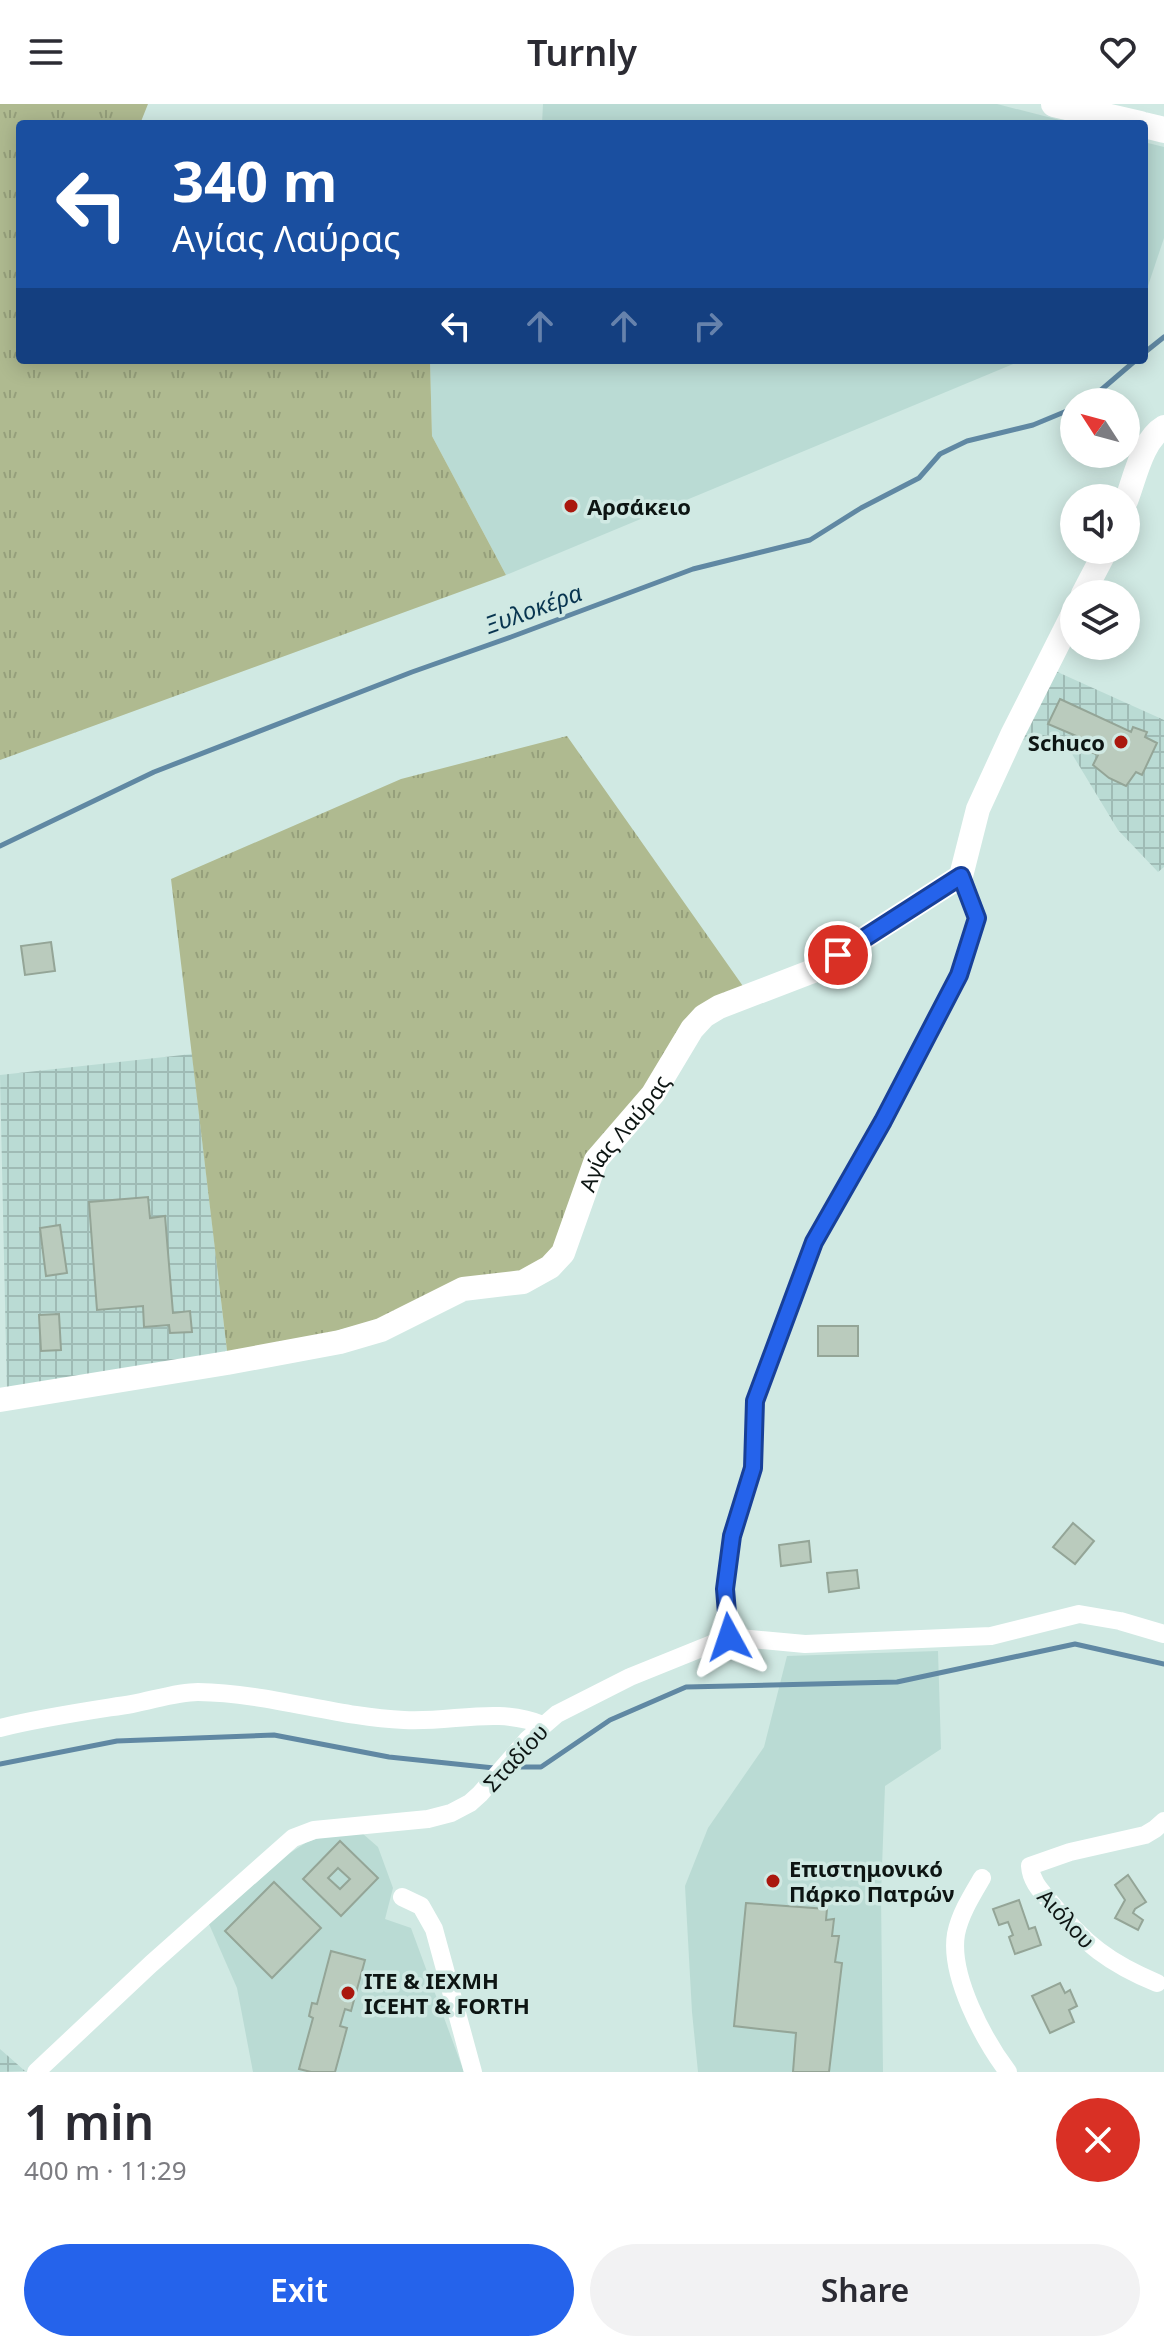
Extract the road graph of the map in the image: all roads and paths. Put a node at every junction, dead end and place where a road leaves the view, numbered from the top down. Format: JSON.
{"nodes":[{"id":1,"x":1054,"y":104,"type":"edge"},
{"id":2,"x":1124,"y":120,"type":"edge"},
{"id":3,"x":1164,"y":427,"type":"edge"},
{"id":4,"x":1132,"y":484,"type":"edge"},
{"id":5,"x":1060,"y":640,"type":"edge"},
{"id":6,"x":961,"y":876,"type":"junction"},
{"id":7,"x":0,"y":1400,"type":"edge"},
{"id":8,"x":1164,"y":1634,"type":"edge"},
{"id":9,"x":729,"y":1637,"type":"junction"},
{"id":10,"x":543,"y":1725,"type":"junction"},
{"id":11,"x":0,"y":1728,"type":"edge"},
{"id":12,"x":1164,"y":1821,"type":"edge"},
{"id":13,"x":982,"y":1878,"type":"dead end"},
{"id":14,"x":402,"y":1897,"type":"dead end"},
{"id":15,"x":1157,"y":1983,"type":"dead end"},
{"id":16,"x":36,"y":2072,"type":"edge"},
{"id":17,"x":473,"y":2072,"type":"edge"},
{"id":18,"x":1008,"y":2072,"type":"edge"}],
"edges":[{"from":1,"to":2,"type":"main road"},
{"from":3,"to":4,"type":"street"},
{"from":5,"to":6,"type":"street"},
{"from":6,"to":7,"type":"street","name":"Αγίας Λαύρας"},
{"from":6,"to":9,"type":"street"},
{"from":8,"to":9,"type":"street","name":"Σταδίου"},
{"from":9,"to":10,"type":"street","name":"Σταδίου"},
{"from":10,"to":11,"type":"street"},
{"from":10,"to":16,"type":"street","name":"Σταδίου"},
{"from":12,"to":15,"type":"street","name":"Αιόλου"},
{"from":13,"to":18,"type":"street"},
{"from":14,"to":17,"type":"street"}]}
